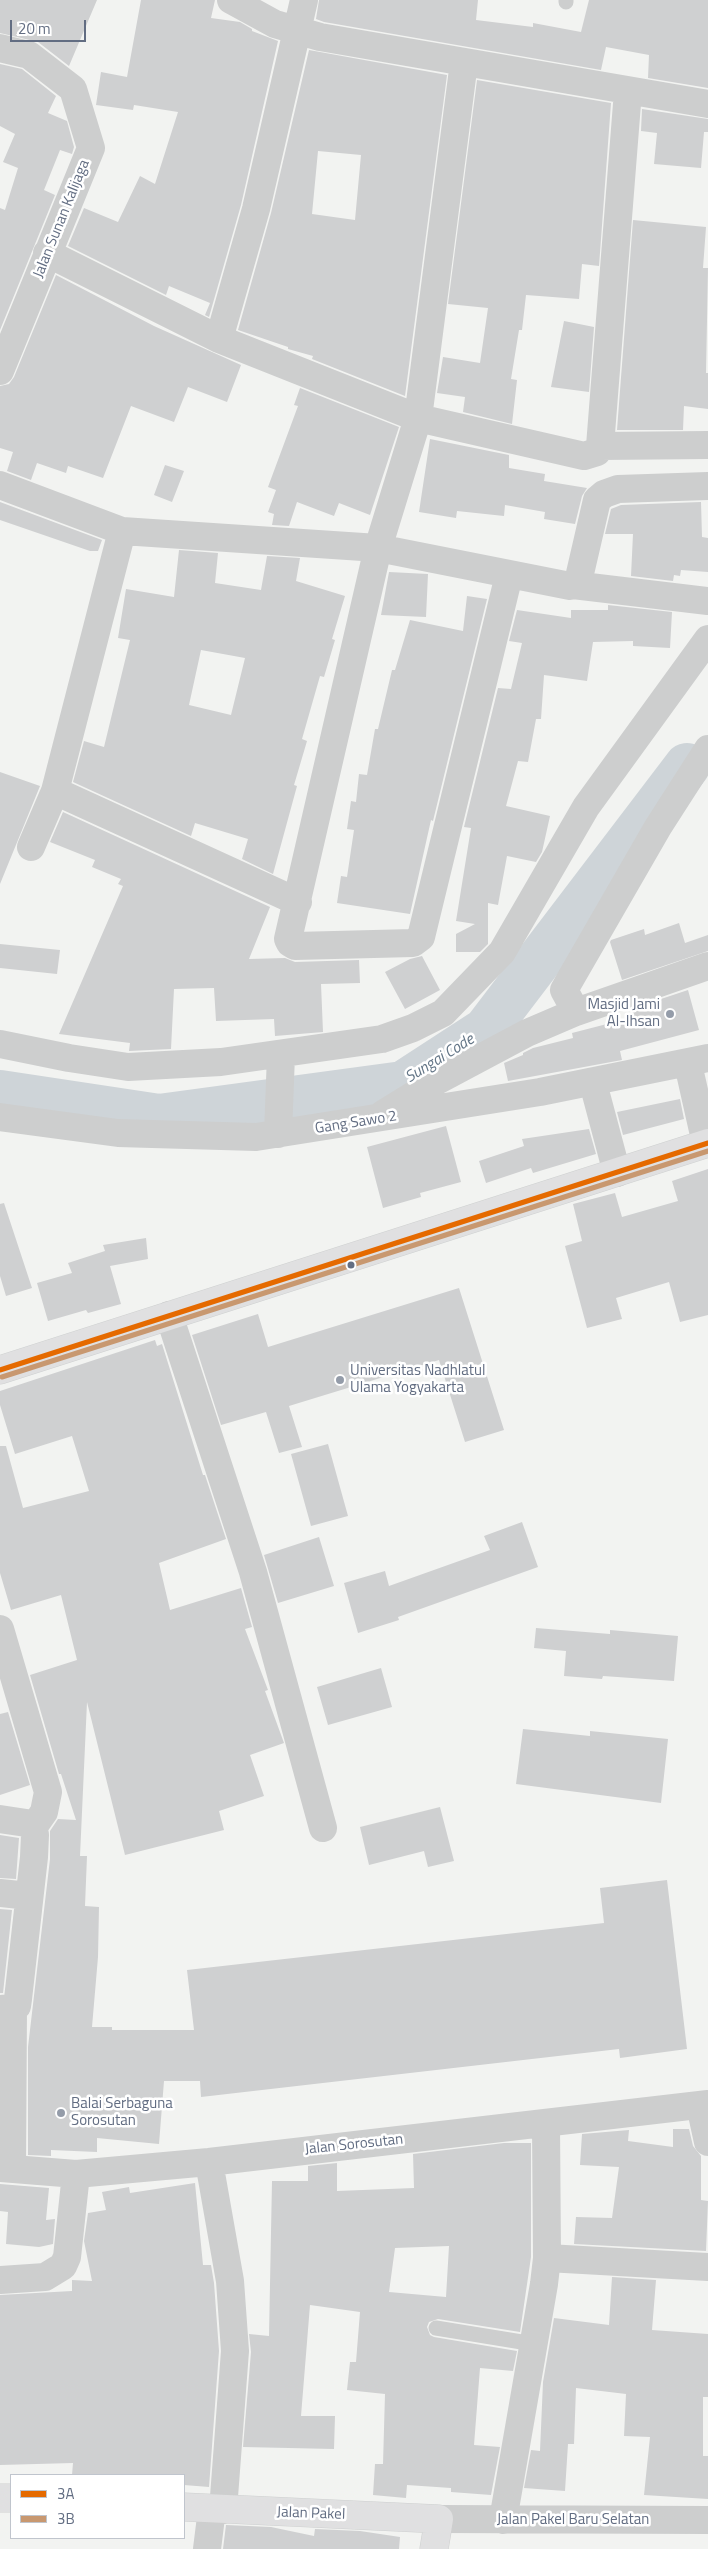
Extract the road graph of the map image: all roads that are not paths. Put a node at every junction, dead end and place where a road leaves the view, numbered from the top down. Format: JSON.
{"nodes":[{"id":1,"x":231,"y":0,"type":"edge"},
{"id":2,"x":304,"y":0,"type":"edge"},
{"id":3,"x":297,"y":32,"type":"junction"},
{"id":4,"x":0,"y":48,"type":"edge"},
{"id":5,"x":464,"y":62,"type":"junction"},
{"id":6,"x":628,"y":91,"type":"junction"},
{"id":7,"x":708,"y":104,"type":"edge"},
{"id":8,"x":48,"y":253,"type":"junction"},
{"id":9,"x":219,"y":339,"type":"junction"},
{"id":10,"x":0,"y":371,"type":"edge"},
{"id":11,"x":418,"y":418,"type":"junction"},
{"id":12,"x":708,"y":445,"type":"edge"},
{"id":13,"x":600,"y":446,"type":"junction"},
{"id":14,"x":0,"y":484,"type":"edge"},
{"id":15,"x":708,"y":486,"type":"edge"},
{"id":16,"x":122,"y":531,"type":"junction"},
{"id":17,"x":378,"y":548,"type":"junction"},
{"id":18,"x":509,"y":575,"type":"junction"},
{"id":19,"x":573,"y":585,"type":"junction"},
{"id":20,"x":708,"y":601,"type":"edge"},
{"id":21,"x":708,"y":639,"type":"edge"},
{"id":22,"x":708,"y":749,"type":"edge"},
{"id":23,"x":54,"y":791,"type":"junction"},
{"id":24,"x":31,"y":847,"type":"dead end"},
{"id":25,"x":298,"y":902,"type":"junction"},
{"id":26,"x":708,"y":966,"type":"edge"},
{"id":27,"x":576,"y":1012,"type":"junction"},
{"id":28,"x":0,"y":1044,"type":"edge"},
{"id":29,"x":698,"y":1061,"type":"edge"},
{"id":30,"x":281,"y":1062,"type":"junction"},
{"id":31,"x":594,"y":1083,"type":"junction"},
{"id":32,"x":0,"y":1117,"type":"edge"},
{"id":33,"x":373,"y":1120,"type":"junction"},
{"id":34,"x":278,"y":1126,"type":"junction"},
{"id":35,"x":707,"y":1144,"type":"edge"},
{"id":36,"x":616,"y":1172,"type":"junction"},
{"id":37,"x":170,"y":1315,"type":"junction"},
{"id":38,"x":0,"y":1370,"type":"edge"},
{"id":39,"x":0,"y":1629,"type":"edge"},
{"id":40,"x":0,"y":1820,"type":"edge"},
{"id":41,"x":33,"y":1824,"type":"junction"},
{"id":42,"x":324,"y":1828,"type":"dead end"},
{"id":43,"x":0,"y":1894,"type":"edge"},
{"id":44,"x":29,"y":1896,"type":"junction"},
{"id":45,"x":6,"y":2009,"type":"edge"},
{"id":46,"x":704,"y":2104,"type":"edge"},
{"id":47,"x":546,"y":2124,"type":"junction"},
{"id":48,"x":708,"y":2142,"type":"edge"},
{"id":49,"x":209,"y":2162,"type":"junction"},
{"id":50,"x":6,"y":2168,"type":"edge"},
{"id":51,"x":76,"y":2174,"type":"junction"},
{"id":52,"x":547,"y":2258,"type":"junction"},
{"id":53,"x":708,"y":2267,"type":"edge"},
{"id":54,"x":0,"y":2280,"type":"edge"},
{"id":55,"x":436,"y":2328,"type":"dead end"},
{"id":56,"x":534,"y":2344,"type":"junction"},
{"id":57,"x":185,"y":2507,"type":"edge"},
{"id":58,"x":217,"y":2510,"type":"junction"},
{"id":59,"x":439,"y":2518,"type":"junction"},
{"id":60,"x":503,"y":2520,"type":"junction"},
{"id":61,"x":708,"y":2520,"type":"edge"},
{"id":62,"x":207,"y":2549,"type":"edge"},
{"id":63,"x":434,"y":2549,"type":"edge"}],
"edges":[{"from":1,"to":3,"type":"street"},
{"from":2,"to":3,"type":"street"},
{"from":3,"to":5,"type":"street"},
{"from":3,"to":9,"type":"street"},
{"from":4,"to":8,"type":"street","name":"Jalan Sunan Kalijaga"},
{"from":5,"to":6,"type":"street"},
{"from":5,"to":11,"type":"street"},
{"from":6,"to":7,"type":"street"},
{"from":6,"to":13,"type":"street"},
{"from":8,"to":9,"type":"street"},
{"from":8,"to":10,"type":"street","name":"Jalan Sunan Kalijaga"},
{"from":9,"to":11,"type":"street"},
{"from":11,"to":13,"type":"street"},
{"from":11,"to":17,"type":"street"},
{"from":12,"to":13,"type":"street"},
{"from":14,"to":16,"type":"street"},
{"from":15,"to":19,"type":"street"},
{"from":16,"to":17,"type":"street"},
{"from":16,"to":23,"type":"street"},
{"from":17,"to":18,"type":"street"},
{"from":17,"to":25,"type":"street"},
{"from":18,"to":19,"type":"street"},
{"from":18,"to":25,"type":"street"},
{"from":19,"to":20,"type":"street"},
{"from":21,"to":30,"type":"street"},
{"from":22,"to":27,"type":"street"},
{"from":23,"to":24,"type":"street"},
{"from":23,"to":25,"type":"street"},
{"from":26,"to":27,"type":"street"},
{"from":27,"to":33,"type":"street"},
{"from":28,"to":30,"type":"street"},
{"from":29,"to":31,"type":"street","name":"Gang Sawo 2"},
{"from":29,"to":35,"type":"street"},
{"from":30,"to":34,"type":"street"},
{"from":31,"to":33,"type":"street","name":"Gang Sawo 2"},
{"from":31,"to":36,"type":"street"},
{"from":32,"to":34,"type":"street","name":"Gang Sawo 2"},
{"from":33,"to":34,"type":"street","name":"Gang Sawo 2"},
{"from":35,"to":36,"type":"main road"},
{"from":36,"to":37,"type":"main road"},
{"from":37,"to":38,"type":"main road"},
{"from":37,"to":42,"type":"street"},
{"from":39,"to":41,"type":"street"},
{"from":40,"to":41,"type":"street"},
{"from":41,"to":44,"type":"street"},
{"from":43,"to":44,"type":"street"},
{"from":44,"to":45,"type":"street"},
{"from":45,"to":50,"type":"street"},
{"from":46,"to":47,"type":"street","name":"Jalan Sorosutan"},
{"from":46,"to":48,"type":"street"},
{"from":47,"to":49,"type":"street","name":"Jalan Sorosutan"},
{"from":47,"to":52,"type":"street"},
{"from":49,"to":51,"type":"street","name":"Jalan Sorosutan"},
{"from":49,"to":58,"type":"street"},
{"from":50,"to":51,"type":"street","name":"Jalan Sorosutan"},
{"from":51,"to":54,"type":"street"},
{"from":52,"to":53,"type":"street"},
{"from":52,"to":56,"type":"street"},
{"from":55,"to":56,"type":"lane"},
{"from":56,"to":60,"type":"street"},
{"from":57,"to":58,"type":"main road","name":"Jalan Pakel"},
{"from":58,"to":59,"type":"main road","name":"Jalan Pakel"},
{"from":58,"to":62,"type":"street"},
{"from":59,"to":60,"type":"street","name":"Jalan Pakel Baru Selatan"},
{"from":59,"to":63,"type":"main road"},
{"from":60,"to":61,"type":"street","name":"Jalan Pakel Baru Selatan"}]}
